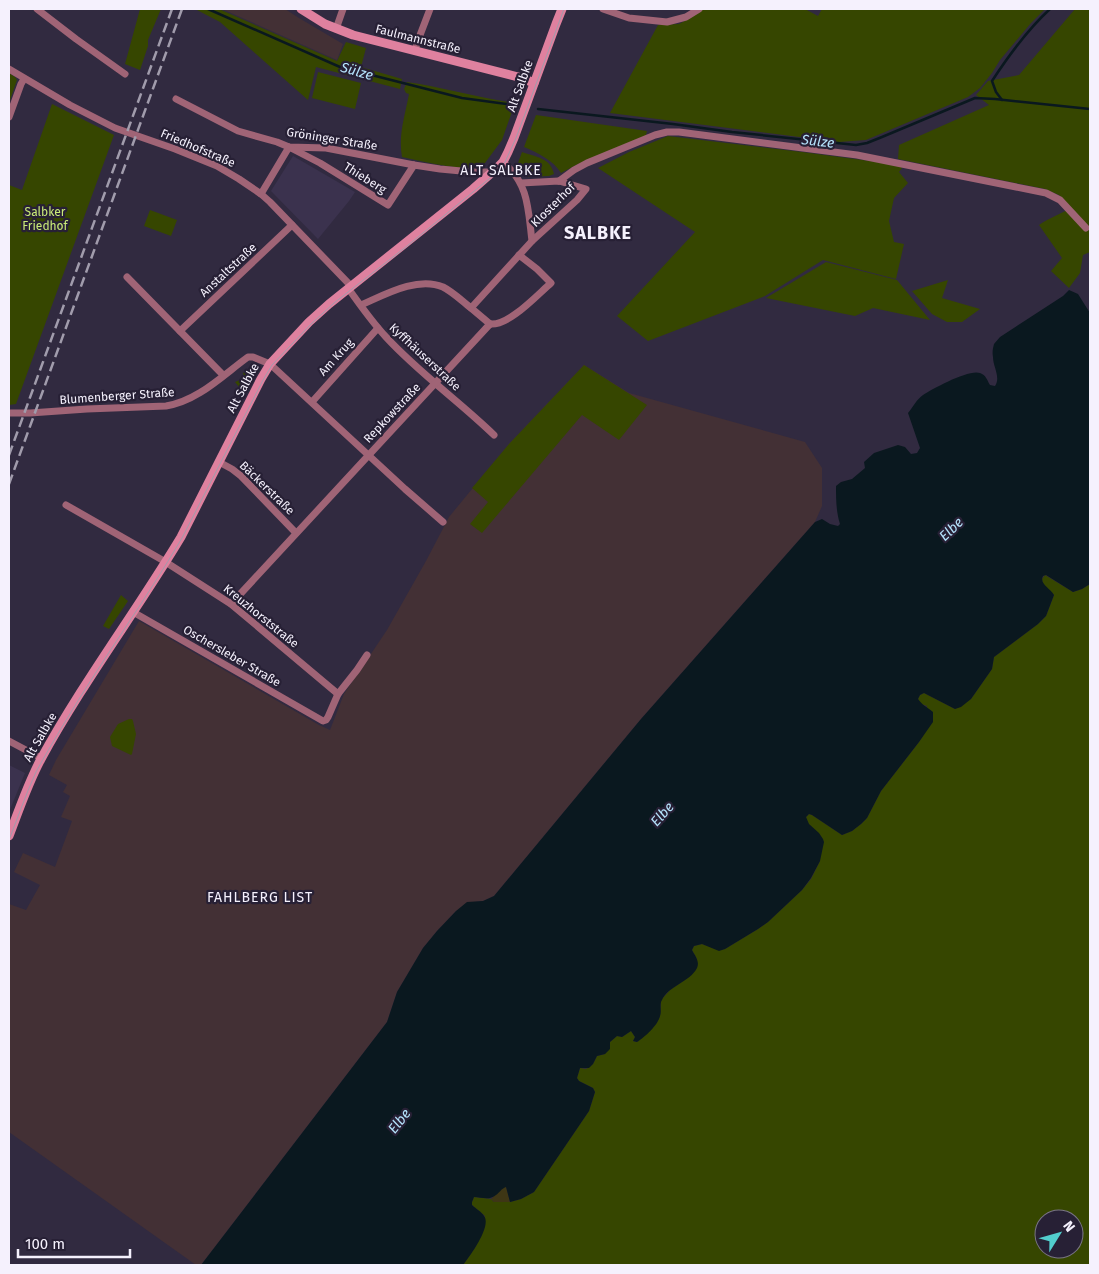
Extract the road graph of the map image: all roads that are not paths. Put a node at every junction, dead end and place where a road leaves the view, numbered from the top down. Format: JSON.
{"nodes":[{"id":1,"x":37,"y":9,"type":"edge"},
{"id":2,"x":300,"y":9,"type":"edge"},
{"id":3,"x":343,"y":9,"type":"edge"},
{"id":4,"x":430,"y":9,"type":"edge"},
{"id":5,"x":562,"y":9,"type":"edge"},
{"id":6,"x":603,"y":9,"type":"edge"},
{"id":7,"x":699,"y":9,"type":"edge"},
{"id":8,"x":336,"y":29,"type":"junction"},
{"id":9,"x":415,"y":51,"type":"junction"},
{"id":10,"x":9,"y":69,"type":"edge"},
{"id":11,"x":125,"y":74,"type":"dead end"},
{"id":12,"x":24,"y":78,"type":"junction"},
{"id":13,"x":534,"y":83,"type":"junction"},
{"id":14,"x":176,"y":100,"type":"dead end"},
{"id":15,"x":9,"y":117,"type":"edge"},
{"id":16,"x":289,"y":147,"type":"junction"},
{"id":17,"x":502,"y":162,"type":"junction"},
{"id":18,"x":414,"y":165,"type":"junction"},
{"id":19,"x":493,"y":172,"type":"junction"},
{"id":20,"x":559,"y":181,"type":"junction"},
{"id":21,"x":521,"y":183,"type":"junction"},
{"id":22,"x":261,"y":194,"type":"junction"},
{"id":23,"x":292,"y":225,"type":"junction"},
{"id":24,"x":1086,"y":228,"type":"dead end"},
{"id":25,"x":532,"y":241,"type":"junction"},
{"id":26,"x":520,"y":255,"type":"junction"},
{"id":27,"x":127,"y":277,"type":"dead end"},
{"id":28,"x":350,"y":287,"type":"junction"},
{"id":29,"x":361,"y":305,"type":"junction"},
{"id":30,"x":471,"y":308,"type":"junction"},
{"id":31,"x":490,"y":324,"type":"junction"},
{"id":32,"x":378,"y":328,"type":"junction"},
{"id":33,"x":180,"y":331,"type":"junction"},
{"id":34,"x":270,"y":364,"type":"junction"},
{"id":35,"x":223,"y":375,"type":"junction"},
{"id":36,"x":436,"y":384,"type":"junction"},
{"id":37,"x":312,"y":402,"type":"junction"},
{"id":38,"x":9,"y":413,"type":"edge"},
{"id":39,"x":494,"y":436,"type":"dead end"},
{"id":40,"x":368,"y":455,"type":"junction"},
{"id":41,"x":219,"y":462,"type":"junction"},
{"id":42,"x":66,"y":505,"type":"dead end"},
{"id":43,"x":443,"y":522,"type":"dead end"},
{"id":44,"x":296,"y":534,"type":"junction"},
{"id":45,"x":166,"y":562,"type":"junction"},
{"id":46,"x":231,"y":604,"type":"junction"},
{"id":47,"x":133,"y":612,"type":"junction"},
{"id":48,"x":367,"y":655,"type":"dead end"},
{"id":49,"x":338,"y":694,"type":"junction"},
{"id":50,"x":9,"y":741,"type":"edge"},
{"id":51,"x":42,"y":758,"type":"junction"},
{"id":52,"x":9,"y":836,"type":"edge"}],
"edges":[{"from":1,"to":11,"type":"street"},
{"from":2,"to":8,"type":"main road","name":"Faulmannstraße"},
{"from":3,"to":8,"type":"street"},
{"from":4,"to":9,"type":"street"},
{"from":5,"to":13,"type":"main road","name":"Alt Salbke"},
{"from":6,"to":7,"type":"street"},
{"from":8,"to":9,"type":"main road","name":"Faulmannstraße"},
{"from":9,"to":13,"type":"main road","name":"Faulmannstraße"},
{"from":10,"to":12,"type":"street","name":"Friedhofstraße"},
{"from":12,"to":15,"type":"street"},
{"from":12,"to":22,"type":"street","name":"Friedhofstraße"},
{"from":13,"to":17,"type":"main road","name":"Alt Salbke"},
{"from":14,"to":16,"type":"street","name":"Gröninger Straße"},
{"from":16,"to":18,"type":"street","name":"Gröninger Straße"},
{"from":16,"to":18,"type":"street","name":"Thieberg"},
{"from":16,"to":22,"type":"street"},
{"from":17,"to":19,"type":"main road","name":"Alt Salbke"},
{"from":17,"to":21,"type":"street"},
{"from":18,"to":19,"type":"street","name":"Gröninger Straße"},
{"from":19,"to":28,"type":"main road","name":"Alt Salbke"},
{"from":20,"to":21,"type":"street","name":"Klosterhof"},
{"from":20,"to":24,"type":"street"},
{"from":20,"to":25,"type":"street","name":"Klosterhof"},
{"from":21,"to":25,"type":"street"},
{"from":22,"to":23,"type":"street","name":"Friedhofstraße"},
{"from":23,"to":28,"type":"street","name":"Friedhofstraße"},
{"from":23,"to":33,"type":"street","name":"Anstaltstraße"},
{"from":25,"to":26,"type":"street"},
{"from":26,"to":30,"type":"street"},
{"from":26,"to":31,"type":"street","name":"Repkowstraße"},
{"from":27,"to":33,"type":"street"},
{"from":28,"to":29,"type":"street","name":"Kyffhäuserstraße"},
{"from":28,"to":34,"type":"main road","name":"Alt Salbke"},
{"from":29,"to":30,"type":"street"},
{"from":29,"to":32,"type":"street","name":"Kyffhäuserstraße"},
{"from":30,"to":31,"type":"street"},
{"from":31,"to":36,"type":"street","name":"Repkowstraße"},
{"from":32,"to":36,"type":"street","name":"Kyffhäuserstraße"},
{"from":32,"to":37,"type":"street","name":"Am Krug"},
{"from":33,"to":35,"type":"street"},
{"from":34,"to":35,"type":"street","name":"Blumenberger Straße"},
{"from":34,"to":37,"type":"street"},
{"from":34,"to":41,"type":"main road","name":"Alt Salbke"},
{"from":35,"to":38,"type":"street","name":"Blumenberger Straße"},
{"from":36,"to":39,"type":"street","name":"Kyffhäuserstraße"},
{"from":36,"to":40,"type":"street","name":"Repkowstraße"},
{"from":37,"to":40,"type":"street"},
{"from":40,"to":43,"type":"street"},
{"from":40,"to":44,"type":"street","name":"Repkowstraße"},
{"from":41,"to":44,"type":"street","name":"Bäckerstraße"},
{"from":41,"to":45,"type":"main road","name":"Alt Salbke"},
{"from":42,"to":45,"type":"street","name":"Kreuzhorststraße"},
{"from":44,"to":46,"type":"street","name":"Repkowstraße"},
{"from":45,"to":46,"type":"street","name":"Kreuzhorststraße"},
{"from":45,"to":47,"type":"main road","name":"Alt Salbke"},
{"from":46,"to":49,"type":"street","name":"Kreuzhorststraße"},
{"from":47,"to":49,"type":"street","name":"Oschersleber Straße"},
{"from":47,"to":51,"type":"main road","name":"Alt Salbke"},
{"from":48,"to":49,"type":"street"},
{"from":50,"to":51,"type":"street"},
{"from":51,"to":52,"type":"main road","name":"Alt Salbke"}]}
